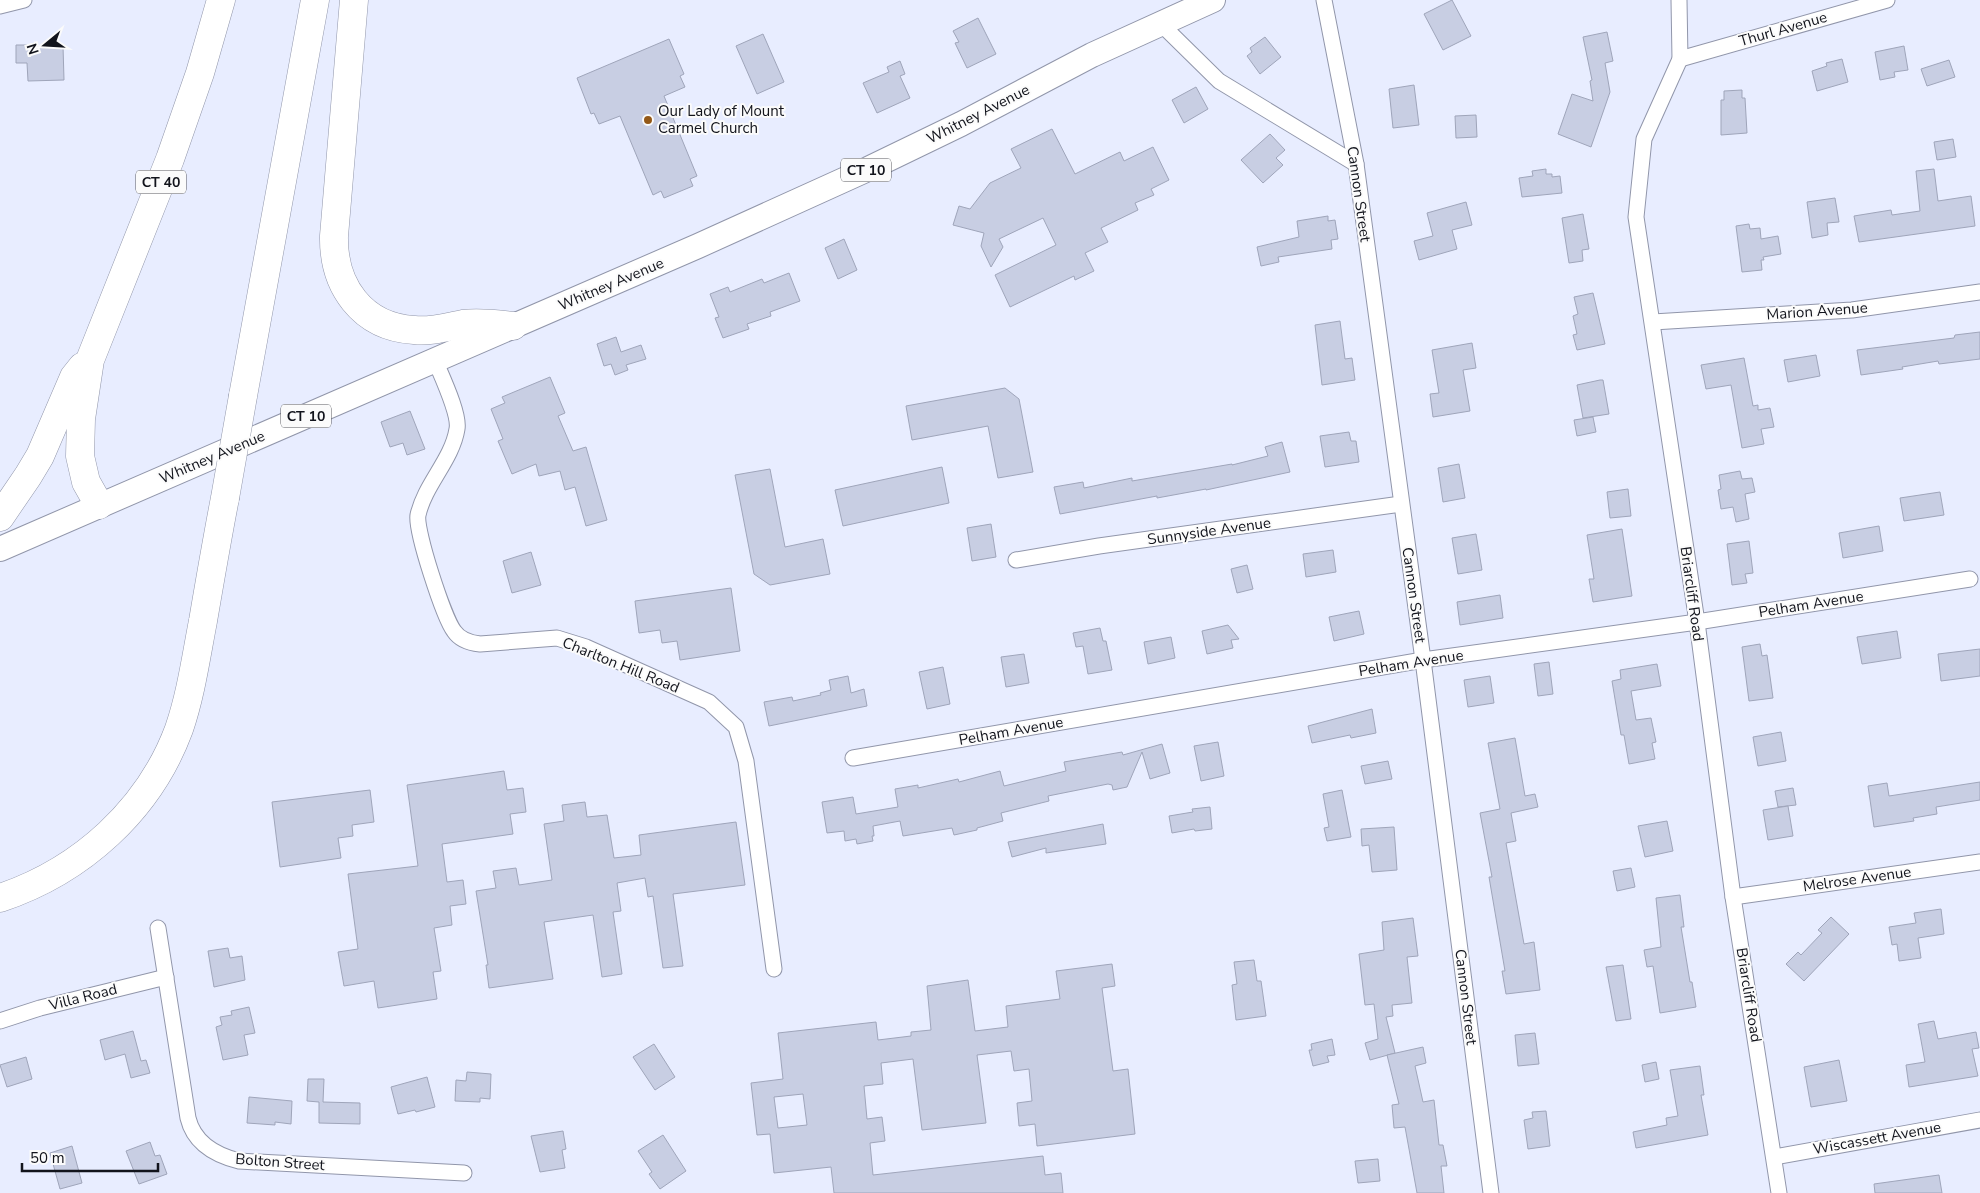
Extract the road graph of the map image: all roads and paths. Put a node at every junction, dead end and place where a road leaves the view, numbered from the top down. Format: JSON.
{"nodes":[{"id":1,"x":24,"y":0,"type":"edge"},
{"id":2,"x":221,"y":0,"type":"edge"},
{"id":3,"x":315,"y":0,"type":"edge"},
{"id":4,"x":354,"y":0,"type":"edge"},
{"id":5,"x":1324,"y":0,"type":"edge"},
{"id":6,"x":1679,"y":0,"type":"edge"},
{"id":7,"x":1887,"y":0,"type":"edge"},
{"id":8,"x":1210,"y":1,"type":"edge"},
{"id":9,"x":0,"y":6,"type":"edge"},
{"id":10,"x":1161,"y":24,"type":"junction"},
{"id":11,"x":1680,"y":59,"type":"junction"},
{"id":12,"x":1356,"y":164,"type":"junction"},
{"id":13,"x":1980,"y":292,"type":"edge"},
{"id":14,"x":1653,"y":322,"type":"junction"},
{"id":15,"x":513,"y":326,"type":"junction"},
{"id":16,"x":90,"y":360,"type":"junction"},
{"id":17,"x":435,"y":360,"type":"junction"},
{"id":18,"x":1401,"y":504,"type":"junction"},
{"id":19,"x":99,"y":505,"type":"junction"},
{"id":20,"x":0,"y":517,"type":"edge"},
{"id":21,"x":0,"y":548,"type":"edge"},
{"id":22,"x":1016,"y":560,"type":"dead end"},
{"id":23,"x":1970,"y":580,"type":"dead end"},
{"id":24,"x":1697,"y":622,"type":"junction"},
{"id":25,"x":1423,"y":660,"type":"junction"},
{"id":26,"x":853,"y":758,"type":"dead end"},
{"id":27,"x":1980,"y":862,"type":"edge"},
{"id":28,"x":1734,"y":897,"type":"junction"},
{"id":29,"x":0,"y":898,"type":"edge"},
{"id":30,"x":158,"y":928,"type":"dead end"},
{"id":31,"x":774,"y":969,"type":"dead end"},
{"id":32,"x":166,"y":977,"type":"junction"},
{"id":33,"x":0,"y":1021,"type":"edge"},
{"id":34,"x":1980,"y":1120,"type":"edge"},
{"id":35,"x":1775,"y":1157,"type":"junction"},
{"id":36,"x":464,"y":1173,"type":"dead end"},
{"id":37,"x":1491,"y":1193,"type":"edge"},
{"id":38,"x":1779,"y":1193,"type":"edge"}],
"edges":[{"from":1,"to":9,"type":"street"},
{"from":2,"to":16,"type":"highway","number":"CT 40"},
{"from":3,"to":29,"type":"highway","bridge":true},
{"from":4,"to":15,"type":"highway"},
{"from":5,"to":12,"type":"street","name":"Cannon Street"},
{"from":6,"to":11,"type":"street","name":"Briarcliff Road"},
{"from":7,"to":11,"type":"street","name":"Thurl Avenue"},
{"from":8,"to":10,"type":"main road","name":"Whitney Avenue","number":"CT 10"},
{"from":10,"to":12,"type":"street"},
{"from":10,"to":15,"type":"main road","name":"Whitney Avenue","number":"CT 10"},
{"from":11,"to":14,"type":"street","name":"Briarcliff Road"},
{"from":12,"to":18,"type":"street","name":"Cannon Street"},
{"from":13,"to":14,"type":"street","name":"Marion Avenue"},
{"from":14,"to":24,"type":"street","name":"Briarcliff Road"},
{"from":15,"to":17,"type":"main road","name":"Whitney Avenue","number":"CT 10"},
{"from":16,"to":19,"type":"highway"},
{"from":16,"to":20,"type":"highway"},
{"from":17,"to":19,"type":"main road","name":"Whitney Avenue","number":"CT 10"},
{"from":17,"to":31,"type":"street","name":"Charlton Hill Road"},
{"from":18,"to":22,"type":"street","name":"Sunnyside Avenue"},
{"from":18,"to":25,"type":"street","name":"Cannon Street"},
{"from":19,"to":21,"type":"main road","name":"Whitney Avenue","number":"CT 10"},
{"from":23,"to":24,"type":"street","name":"Pelham Avenue"},
{"from":24,"to":25,"type":"street","name":"Pelham Avenue"},
{"from":24,"to":28,"type":"street","name":"Briarcliff Road"},
{"from":25,"to":26,"type":"street","name":"Pelham Avenue"},
{"from":25,"to":37,"type":"street","name":"Cannon Street"},
{"from":27,"to":28,"type":"street","name":"Melrose Avenue"},
{"from":28,"to":35,"type":"street","name":"Briarcliff Road"},
{"from":30,"to":32,"type":"street","name":"Bolton Street"},
{"from":32,"to":33,"type":"street","name":"Villa Road"},
{"from":32,"to":36,"type":"street","name":"Bolton Street"},
{"from":34,"to":35,"type":"street","name":"Wiscassett Avenue"},
{"from":35,"to":38,"type":"street","name":"Briarcliff Road"}]}
